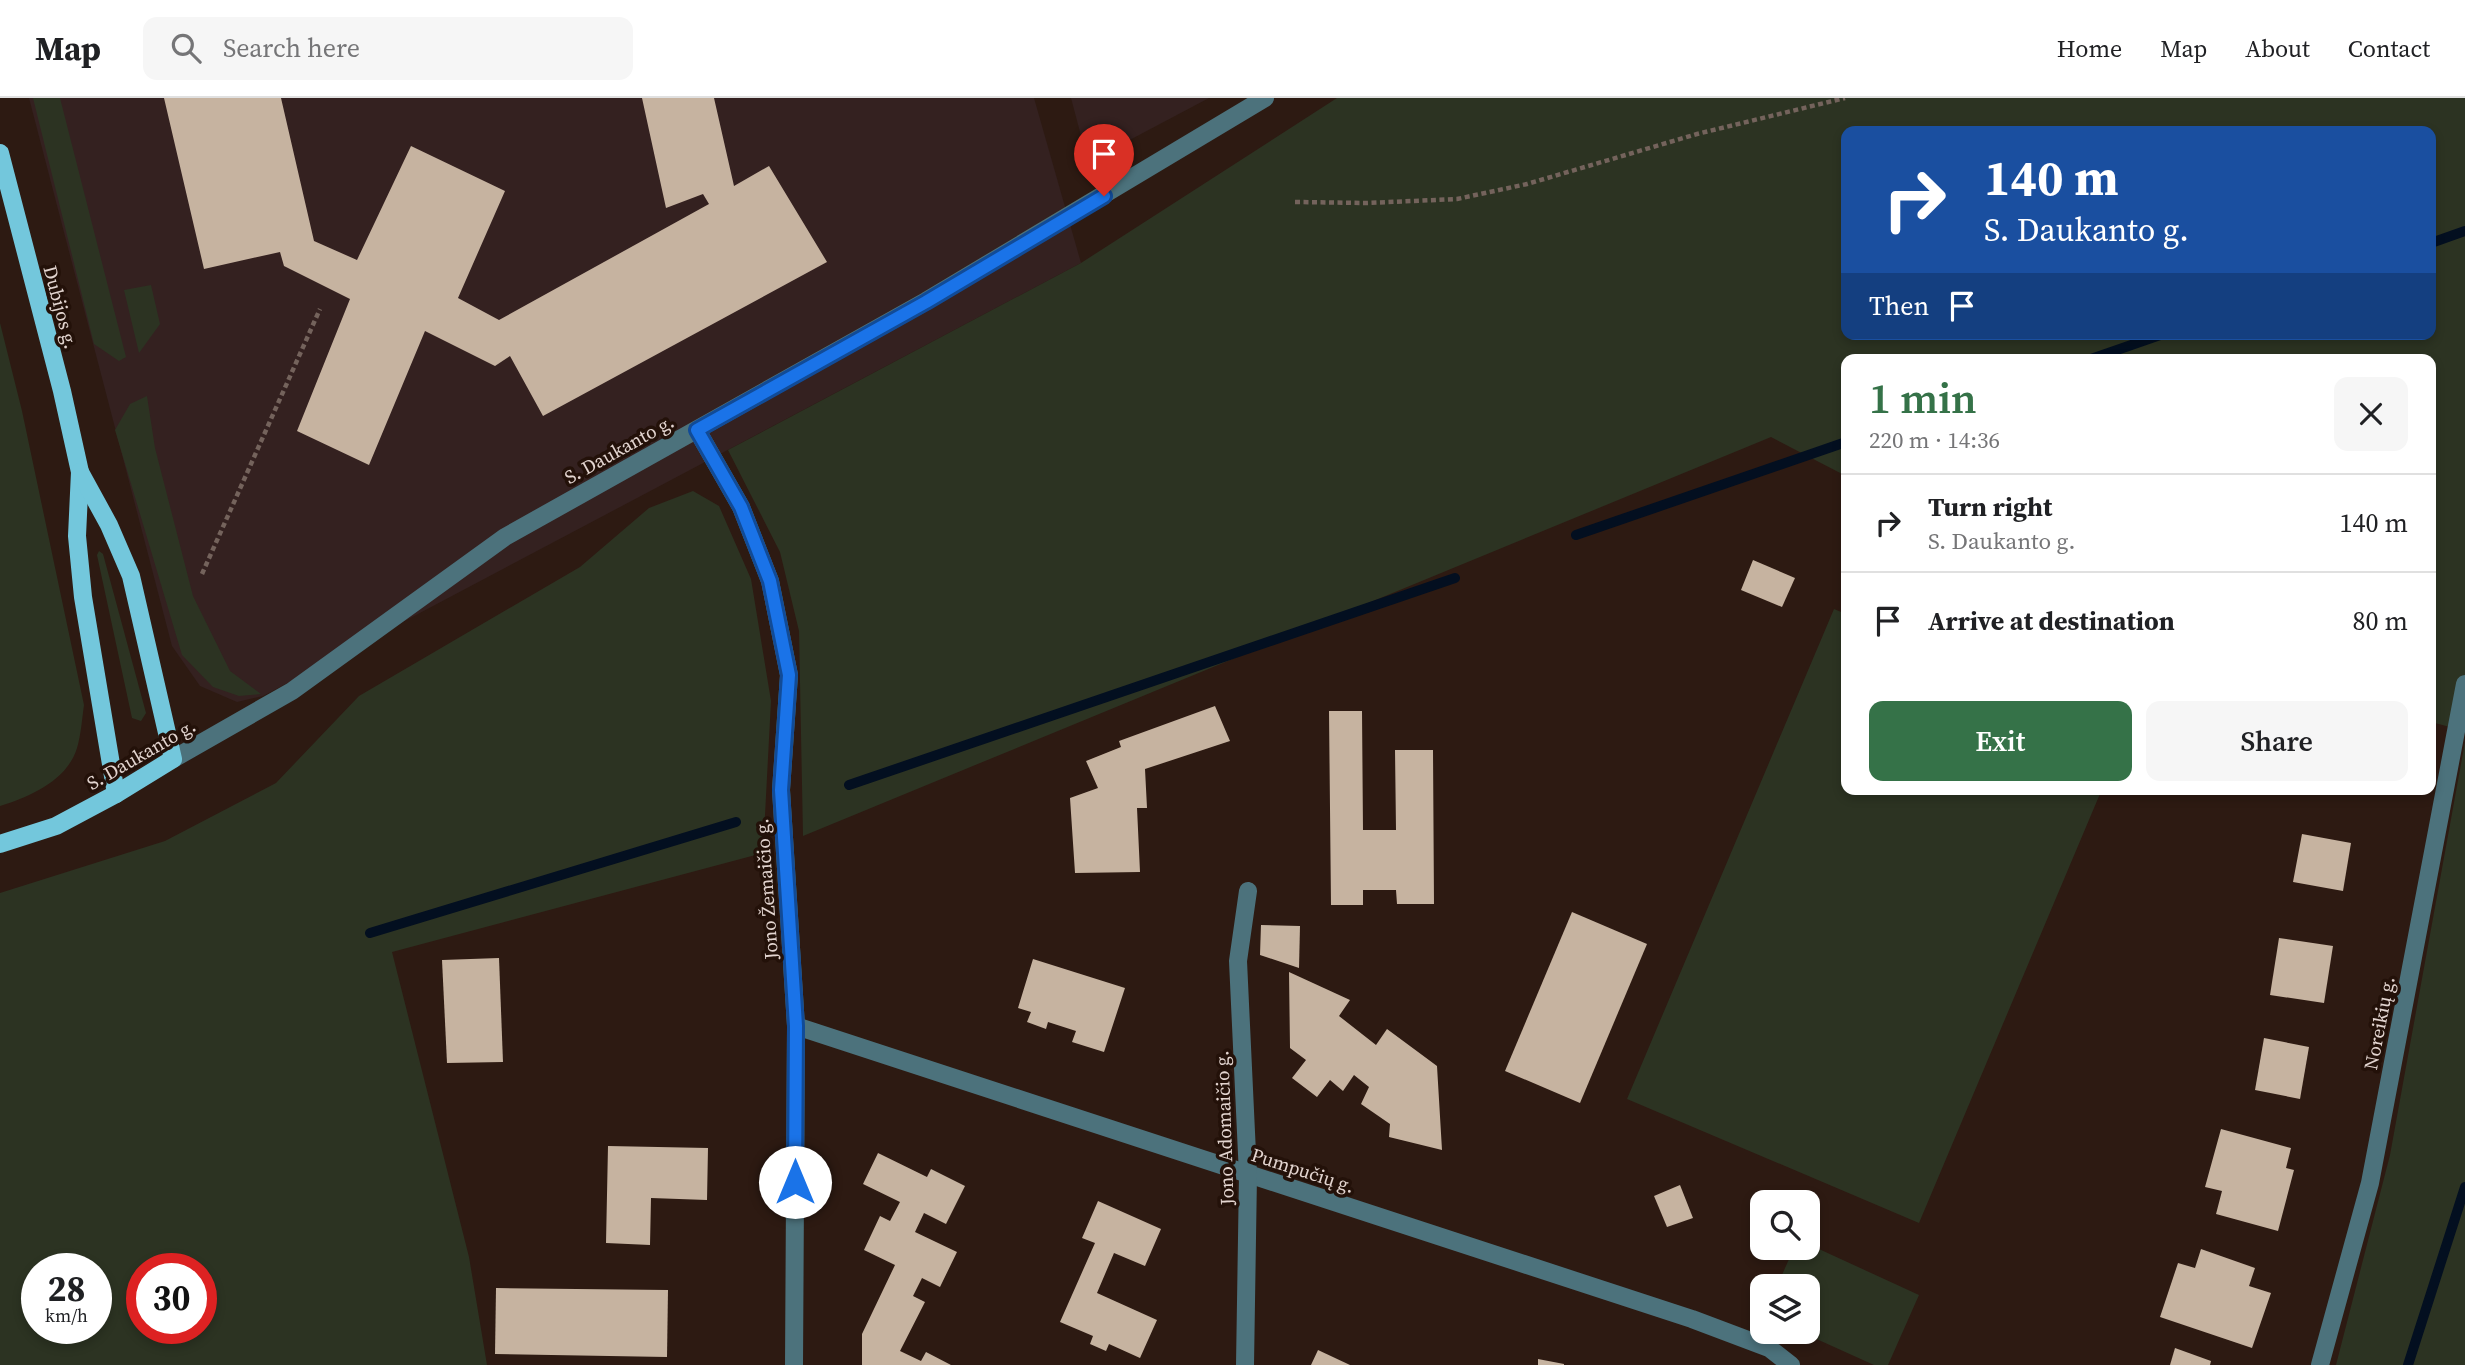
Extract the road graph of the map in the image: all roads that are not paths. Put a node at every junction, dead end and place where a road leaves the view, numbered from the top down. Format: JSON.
{"nodes":[{"id":1,"x":1265,"y":98,"type":"edge"},
{"id":2,"x":0,"y":153,"type":"edge"},
{"id":3,"x":697,"y":430,"type":"junction"},
{"id":4,"x":80,"y":472,"type":"junction"},
{"id":5,"x":2465,"y":684,"type":"edge"},
{"id":6,"x":173,"y":759,"type":"junction"},
{"id":7,"x":116,"y":794,"type":"junction"},
{"id":8,"x":0,"y":844,"type":"edge"},
{"id":9,"x":1248,"y":891,"type":"dead end"},
{"id":10,"x":796,"y":1026,"type":"junction"},
{"id":11,"x":1248,"y":1175,"type":"junction"},
{"id":12,"x":794,"y":1365,"type":"edge"},
{"id":13,"x":1245,"y":1365,"type":"edge"},
{"id":14,"x":1791,"y":1365,"type":"edge"},
{"id":15,"x":2320,"y":1365,"type":"edge"}],
"edges":[{"from":1,"to":3,"type":"street","name":"S. Daukanto g."},
{"from":2,"to":4,"type":"main road","name":"Dubijos g."},
{"from":3,"to":6,"type":"street","name":"S. Daukanto g."},
{"from":3,"to":10,"type":"street","name":"Jono Žemaičio g."},
{"from":4,"to":6,"type":"main road","name":"Dubijos g."},
{"from":4,"to":7,"type":"main road","name":"Dubijos g."},
{"from":5,"to":15,"type":"street","name":"Noreikių g."},
{"from":6,"to":7,"type":"main road","name":"S. Daukanto g."},
{"from":7,"to":8,"type":"main road","name":"S. Daukanto g."},
{"from":9,"to":11,"type":"street","name":"Jono Adomaičio g."},
{"from":10,"to":11,"type":"street","name":"Pumpučių g."},
{"from":10,"to":12,"type":"street","name":"Jono Žemaičio g."},
{"from":11,"to":13,"type":"street","name":"Jono Adomaičio g."},
{"from":11,"to":14,"type":"street","name":"Pumpučių g."}]}
